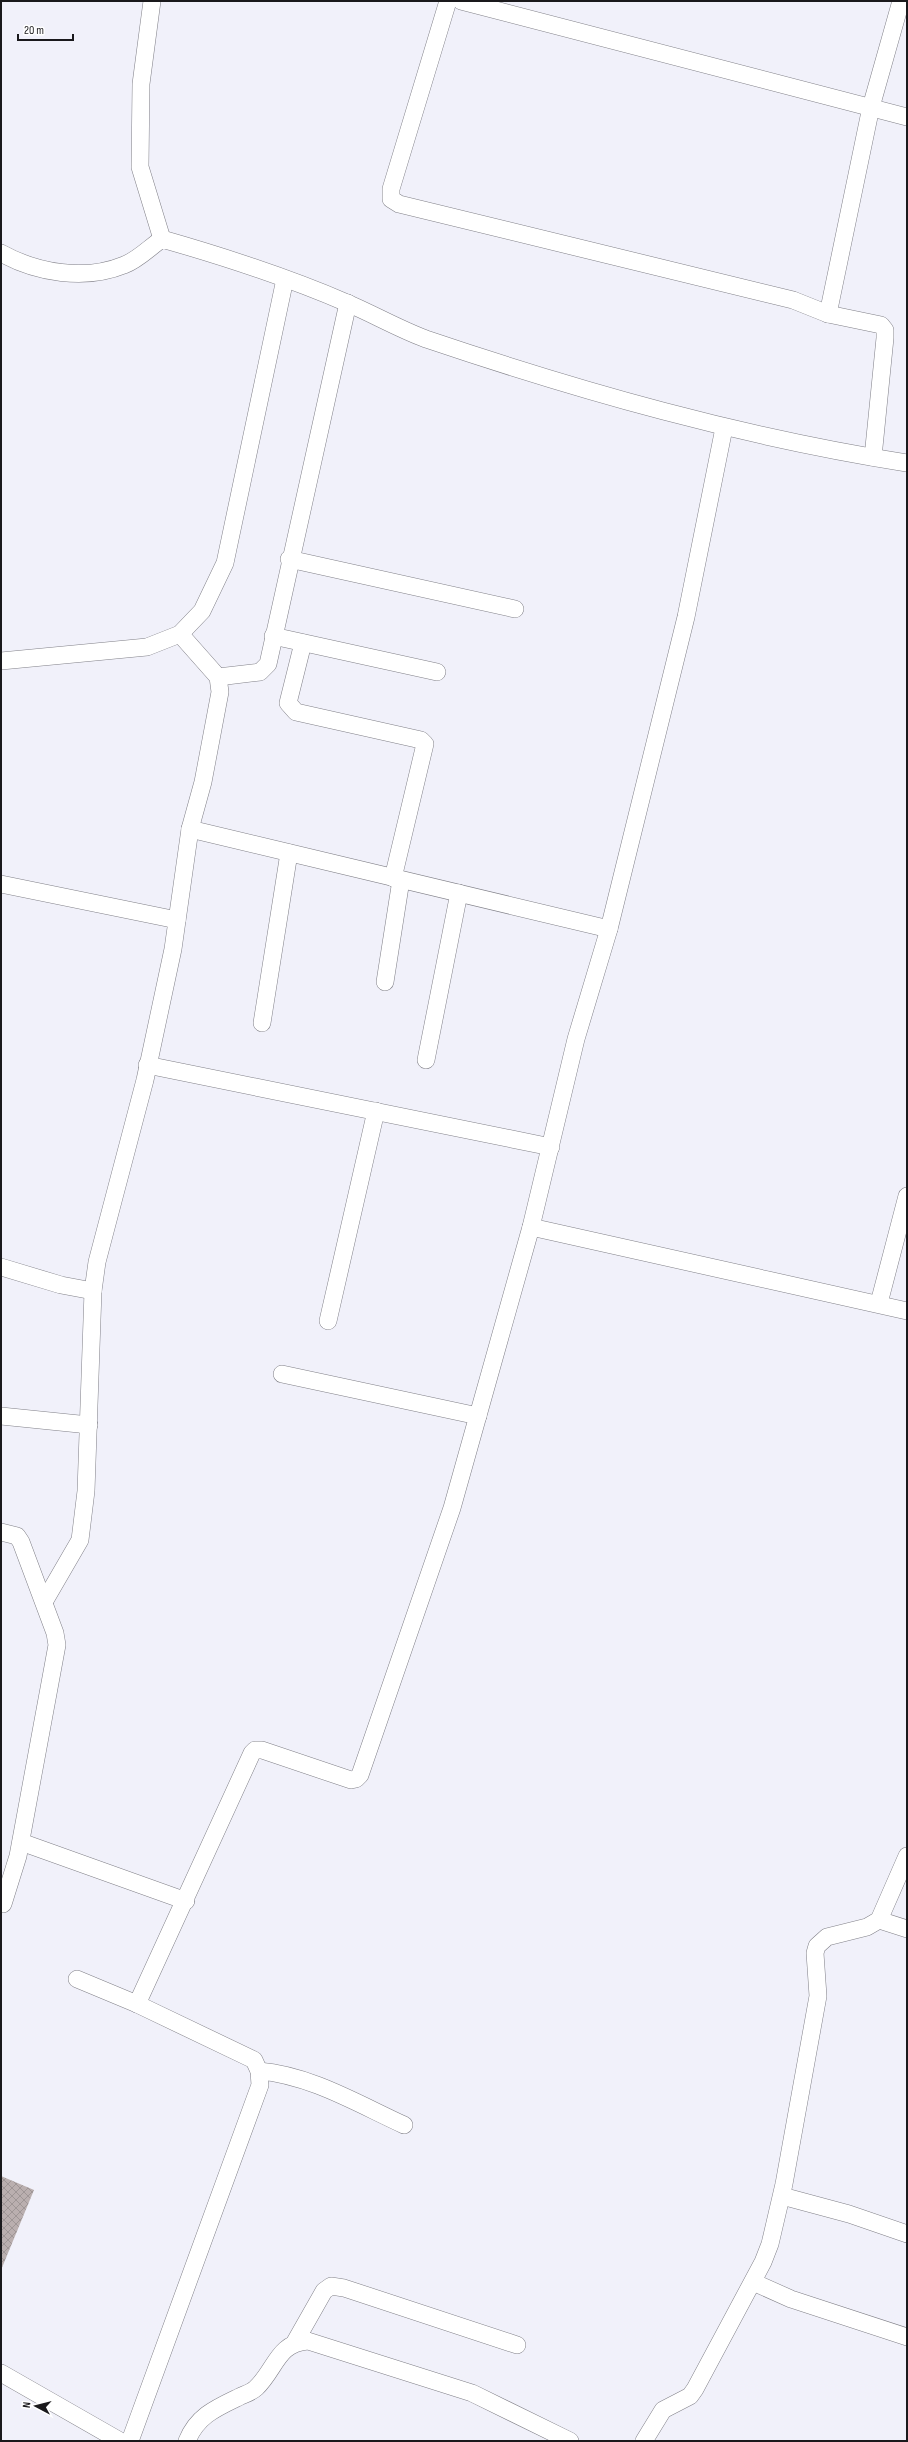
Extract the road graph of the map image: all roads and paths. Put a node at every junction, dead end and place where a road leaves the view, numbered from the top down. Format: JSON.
{"nodes":[{"id":1,"x":152,"y":1,"type":"edge"},
{"id":2,"x":448,"y":1,"type":"edge"},
{"id":3,"x":461,"y":1,"type":"edge"},
{"id":4,"x":901,"y":1,"type":"edge"},
{"id":5,"x":871,"y":107,"type":"junction"},
{"id":6,"x":907,"y":117,"type":"edge"},
{"id":7,"x":162,"y":239,"type":"junction"},
{"id":8,"x":1,"y":253,"type":"edge"},
{"id":9,"x":285,"y":279,"type":"junction"},
{"id":10,"x":348,"y":303,"type":"junction"},
{"id":11,"x":828,"y":314,"type":"junction"},
{"id":12,"x":724,"y":428,"type":"junction"},
{"id":13,"x":873,"y":457,"type":"junction"},
{"id":14,"x":907,"y":463,"type":"edge"},
{"id":15,"x":289,"y":559,"type":"junction"},
{"id":16,"x":516,"y":609,"type":"dead end"},
{"id":17,"x":180,"y":634,"type":"junction"},
{"id":18,"x":273,"y":636,"type":"junction"},
{"id":19,"x":303,"y":644,"type":"junction"},
{"id":20,"x":1,"y":661,"type":"edge"},
{"id":21,"x":437,"y":672,"type":"dead end"},
{"id":22,"x":218,"y":677,"type":"junction"},
{"id":23,"x":190,"y":830,"type":"junction"},
{"id":24,"x":290,"y":853,"type":"junction"},
{"id":25,"x":397,"y":879,"type":"junction"},
{"id":26,"x":1,"y":884,"type":"edge"},
{"id":27,"x":459,"y":893,"type":"junction"},
{"id":28,"x":177,"y":920,"type":"junction"},
{"id":29,"x":609,"y":929,"type":"junction"},
{"id":30,"x":384,"y":982,"type":"dead end"},
{"id":31,"x":262,"y":1023,"type":"dead end"},
{"id":32,"x":426,"y":1060,"type":"dead end"},
{"id":33,"x":147,"y":1065,"type":"junction"},
{"id":34,"x":376,"y":1111,"type":"junction"},
{"id":35,"x":551,"y":1146,"type":"junction"},
{"id":36,"x":907,"y":1196,"type":"edge"},
{"id":37,"x":531,"y":1227,"type":"junction"},
{"id":38,"x":1,"y":1267,"type":"edge"},
{"id":39,"x":93,"y":1291,"type":"junction"},
{"id":40,"x":879,"y":1303,"type":"junction"},
{"id":41,"x":907,"y":1311,"type":"edge"},
{"id":42,"x":328,"y":1321,"type":"dead end"},
{"id":43,"x":282,"y":1374,"type":"dead end"},
{"id":44,"x":1,"y":1416,"type":"edge"},
{"id":45,"x":478,"y":1416,"type":"junction"},
{"id":46,"x":88,"y":1425,"type":"junction"},
{"id":47,"x":1,"y":1532,"type":"edge"},
{"id":48,"x":44,"y":1602,"type":"junction"},
{"id":49,"x":21,"y":1842,"type":"junction"},
{"id":50,"x":907,"y":1856,"type":"edge"},
{"id":51,"x":186,"y":1901,"type":"junction"},
{"id":52,"x":2,"y":1904,"type":"dead end"},
{"id":53,"x":879,"y":1920,"type":"junction"},
{"id":54,"x":907,"y":1929,"type":"edge"},
{"id":55,"x":77,"y":1979,"type":"dead end"},
{"id":56,"x":137,"y":2004,"type":"junction"},
{"id":57,"x":259,"y":2070,"type":"junction"},
{"id":58,"x":404,"y":2125,"type":"dead end"},
{"id":59,"x":782,"y":2196,"type":"junction"},
{"id":60,"x":907,"y":2234,"type":"edge"},
{"id":61,"x":753,"y":2282,"type":"junction"},
{"id":62,"x":907,"y":2337,"type":"edge"},
{"id":63,"x":295,"y":2342,"type":"junction"},
{"id":64,"x":517,"y":2345,"type":"dead end"},
{"id":65,"x":1,"y":2372,"type":"edge"},
{"id":66,"x":120,"y":2441,"type":"edge"},
{"id":67,"x":130,"y":2441,"type":"edge"},
{"id":68,"x":187,"y":2441,"type":"edge"},
{"id":69,"x":570,"y":2441,"type":"edge"},
{"id":70,"x":644,"y":2441,"type":"edge"}],
"edges":[{"from":1,"to":7,"type":"street"},
{"from":2,"to":11,"type":"street"},
{"from":3,"to":5,"type":"street"},
{"from":4,"to":5,"type":"street"},
{"from":5,"to":6,"type":"street"},
{"from":5,"to":11,"type":"street"},
{"from":7,"to":8,"type":"street"},
{"from":7,"to":9,"type":"street"},
{"from":9,"to":10,"type":"street"},
{"from":9,"to":17,"type":"street"},
{"from":10,"to":12,"type":"street"},
{"from":10,"to":15,"type":"street"},
{"from":11,"to":13,"type":"street"},
{"from":12,"to":13,"type":"street"},
{"from":12,"to":29,"type":"street"},
{"from":13,"to":14,"type":"street"},
{"from":15,"to":16,"type":"street"},
{"from":15,"to":18,"type":"street"},
{"from":17,"to":20,"type":"street"},
{"from":17,"to":22,"type":"street"},
{"from":18,"to":19,"type":"street"},
{"from":18,"to":22,"type":"street"},
{"from":19,"to":21,"type":"street"},
{"from":19,"to":25,"type":"street"},
{"from":22,"to":23,"type":"street"},
{"from":23,"to":24,"type":"street"},
{"from":23,"to":28,"type":"street"},
{"from":24,"to":25,"type":"street"},
{"from":24,"to":31,"type":"street"},
{"from":25,"to":27,"type":"street"},
{"from":25,"to":30,"type":"street"},
{"from":26,"to":28,"type":"street"},
{"from":27,"to":29,"type":"street"},
{"from":27,"to":32,"type":"street"},
{"from":28,"to":33,"type":"street"},
{"from":29,"to":35,"type":"street"},
{"from":33,"to":34,"type":"street"},
{"from":33,"to":39,"type":"street"},
{"from":34,"to":35,"type":"street"},
{"from":34,"to":42,"type":"street"},
{"from":35,"to":37,"type":"street"},
{"from":36,"to":40,"type":"street"},
{"from":37,"to":40,"type":"street"},
{"from":37,"to":45,"type":"street"},
{"from":38,"to":39,"type":"street"},
{"from":39,"to":46,"type":"street"},
{"from":40,"to":41,"type":"street"},
{"from":43,"to":45,"type":"street"},
{"from":44,"to":46,"type":"street"},
{"from":45,"to":51,"type":"street"},
{"from":46,"to":48,"type":"street"},
{"from":47,"to":48,"type":"street"},
{"from":48,"to":49,"type":"street"},
{"from":49,"to":51,"type":"street"},
{"from":49,"to":52,"type":"street"},
{"from":50,"to":53,"type":"street"},
{"from":51,"to":56,"type":"street"},
{"from":53,"to":54,"type":"street"},
{"from":53,"to":59,"type":"street"},
{"from":55,"to":56,"type":"street"},
{"from":56,"to":57,"type":"street"},
{"from":57,"to":58,"type":"street"},
{"from":57,"to":67,"type":"street"},
{"from":59,"to":60,"type":"street"},
{"from":59,"to":61,"type":"street"},
{"from":61,"to":62,"type":"street"},
{"from":61,"to":70,"type":"street"},
{"from":63,"to":64,"type":"street"},
{"from":63,"to":68,"type":"street"},
{"from":63,"to":69,"type":"street"},
{"from":65,"to":66,"type":"street"}]}
